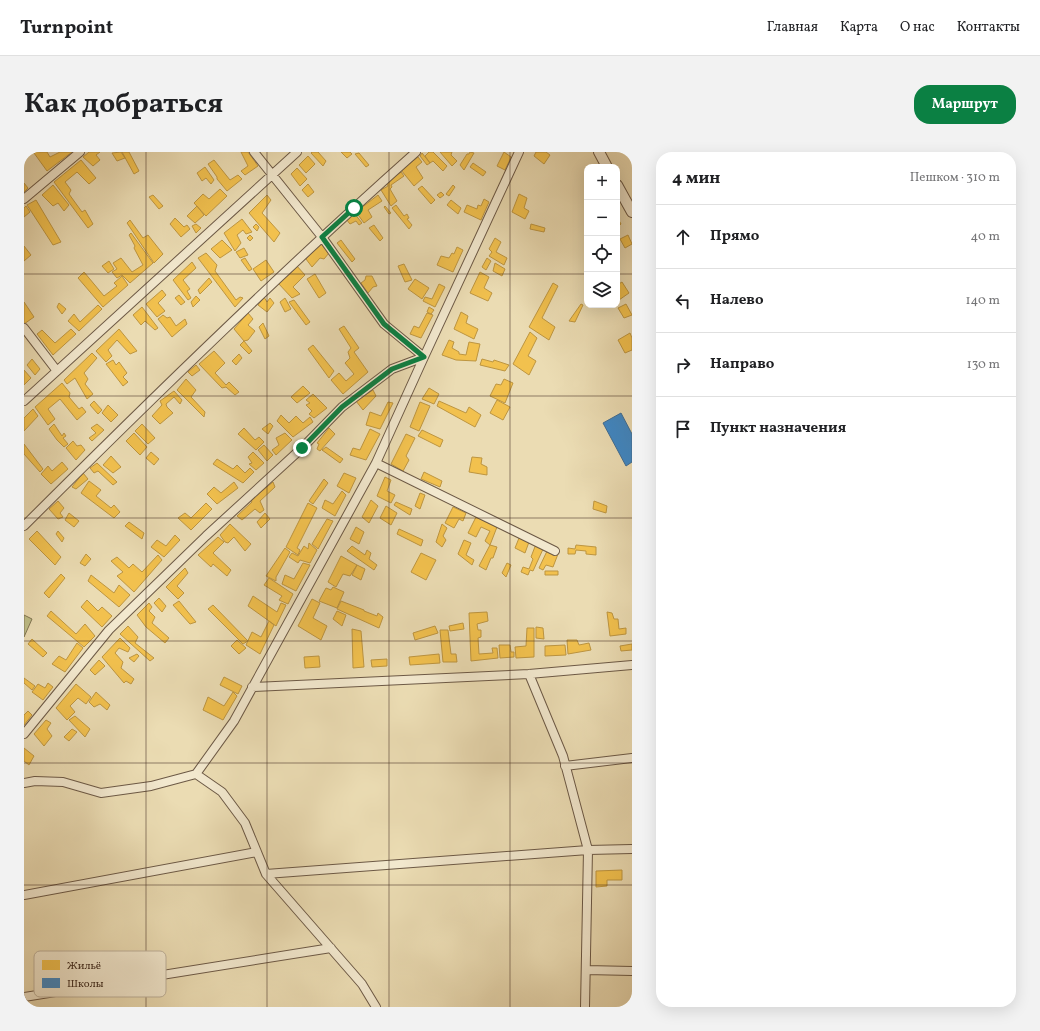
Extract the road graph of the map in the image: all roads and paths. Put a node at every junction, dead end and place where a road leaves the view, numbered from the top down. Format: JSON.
{"nodes":[{"id":1,"x":80,"y":152,"type":"edge"},
{"id":2,"x":254,"y":152,"type":"edge"},
{"id":3,"x":297,"y":152,"type":"edge"},
{"id":4,"x":416,"y":152,"type":"edge"},
{"id":5,"x":519,"y":152,"type":"edge"},
{"id":6,"x":598,"y":152,"type":"edge"},
{"id":7,"x":605,"y":164,"type":"edge"},
{"id":8,"x":272,"y":175,"type":"junction"},
{"id":9,"x":620,"y":190,"type":"edge"},
{"id":10,"x":24,"y":199,"type":"edge"},
{"id":11,"x":632,"y":212,"type":"edge"},
{"id":12,"x":322,"y":237,"type":"junction"},
{"id":13,"x":24,"y":328,"type":"edge"},
{"id":14,"x":424,"y":357,"type":"junction"},
{"id":15,"x":57,"y":371,"type":"junction"},
{"id":16,"x":24,"y":401,"type":"edge"},
{"id":17,"x":376,"y":463,"type":"junction"},
{"id":18,"x":24,"y":526,"type":"edge"},
{"id":19,"x":555,"y":551,"type":"dead end"},
{"id":20,"x":632,"y":665,"type":"edge"},
{"id":21,"x":530,"y":674,"type":"junction"},
{"id":22,"x":252,"y":688,"type":"junction"},
{"id":23,"x":24,"y":734,"type":"edge"},
{"id":24,"x":632,"y":758,"type":"edge"},
{"id":25,"x":565,"y":766,"type":"junction"},
{"id":26,"x":196,"y":774,"type":"junction"},
{"id":27,"x":24,"y":783,"type":"edge"},
{"id":28,"x":632,"y":849,"type":"edge"},
{"id":29,"x":588,"y":850,"type":"junction"},
{"id":30,"x":257,"y":852,"type":"junction"},
{"id":31,"x":266,"y":874,"type":"junction"},
{"id":32,"x":24,"y":895,"type":"edge"},
{"id":33,"x":331,"y":948,"type":"junction"},
{"id":34,"x":586,"y":970,"type":"junction"},
{"id":35,"x":632,"y":971,"type":"edge"},
{"id":36,"x":166,"y":974,"type":"edge"},
{"id":37,"x":34,"y":995,"type":"edge"},
{"id":38,"x":24,"y":997,"type":"edge"},
{"id":39,"x":376,"y":1007,"type":"edge"},
{"id":40,"x":585,"y":1007,"type":"edge"}],
"edges":[{"from":1,"to":10,"type":"street"},
{"from":2,"to":8,"type":"street"},
{"from":3,"to":8,"type":"street"},
{"from":4,"to":12,"type":"street"},
{"from":5,"to":14,"type":"street"},
{"from":6,"to":7,"type":"street"},
{"from":8,"to":12,"type":"street"},
{"from":8,"to":15,"type":"street"},
{"from":9,"to":11,"type":"street"},
{"from":12,"to":14,"type":"street"},
{"from":12,"to":18,"type":"street"},
{"from":13,"to":15,"type":"street"},
{"from":14,"to":17,"type":"street"},
{"from":14,"to":23,"type":"street"},
{"from":15,"to":16,"type":"street"},
{"from":17,"to":19,"type":"street"},
{"from":17,"to":22,"type":"street"},
{"from":20,"to":21,"type":"street"},
{"from":21,"to":22,"type":"street"},
{"from":21,"to":25,"type":"street"},
{"from":22,"to":26,"type":"street"},
{"from":24,"to":25,"type":"street"},
{"from":25,"to":29,"type":"street"},
{"from":26,"to":27,"type":"street"},
{"from":26,"to":30,"type":"street"},
{"from":28,"to":29,"type":"street"},
{"from":29,"to":31,"type":"street"},
{"from":29,"to":34,"type":"street"},
{"from":30,"to":31,"type":"street"},
{"from":30,"to":32,"type":"street"},
{"from":31,"to":33,"type":"street"},
{"from":33,"to":36,"type":"street"},
{"from":33,"to":39,"type":"street"},
{"from":34,"to":35,"type":"street"},
{"from":34,"to":40,"type":"street"},
{"from":37,"to":38,"type":"street"}]}
